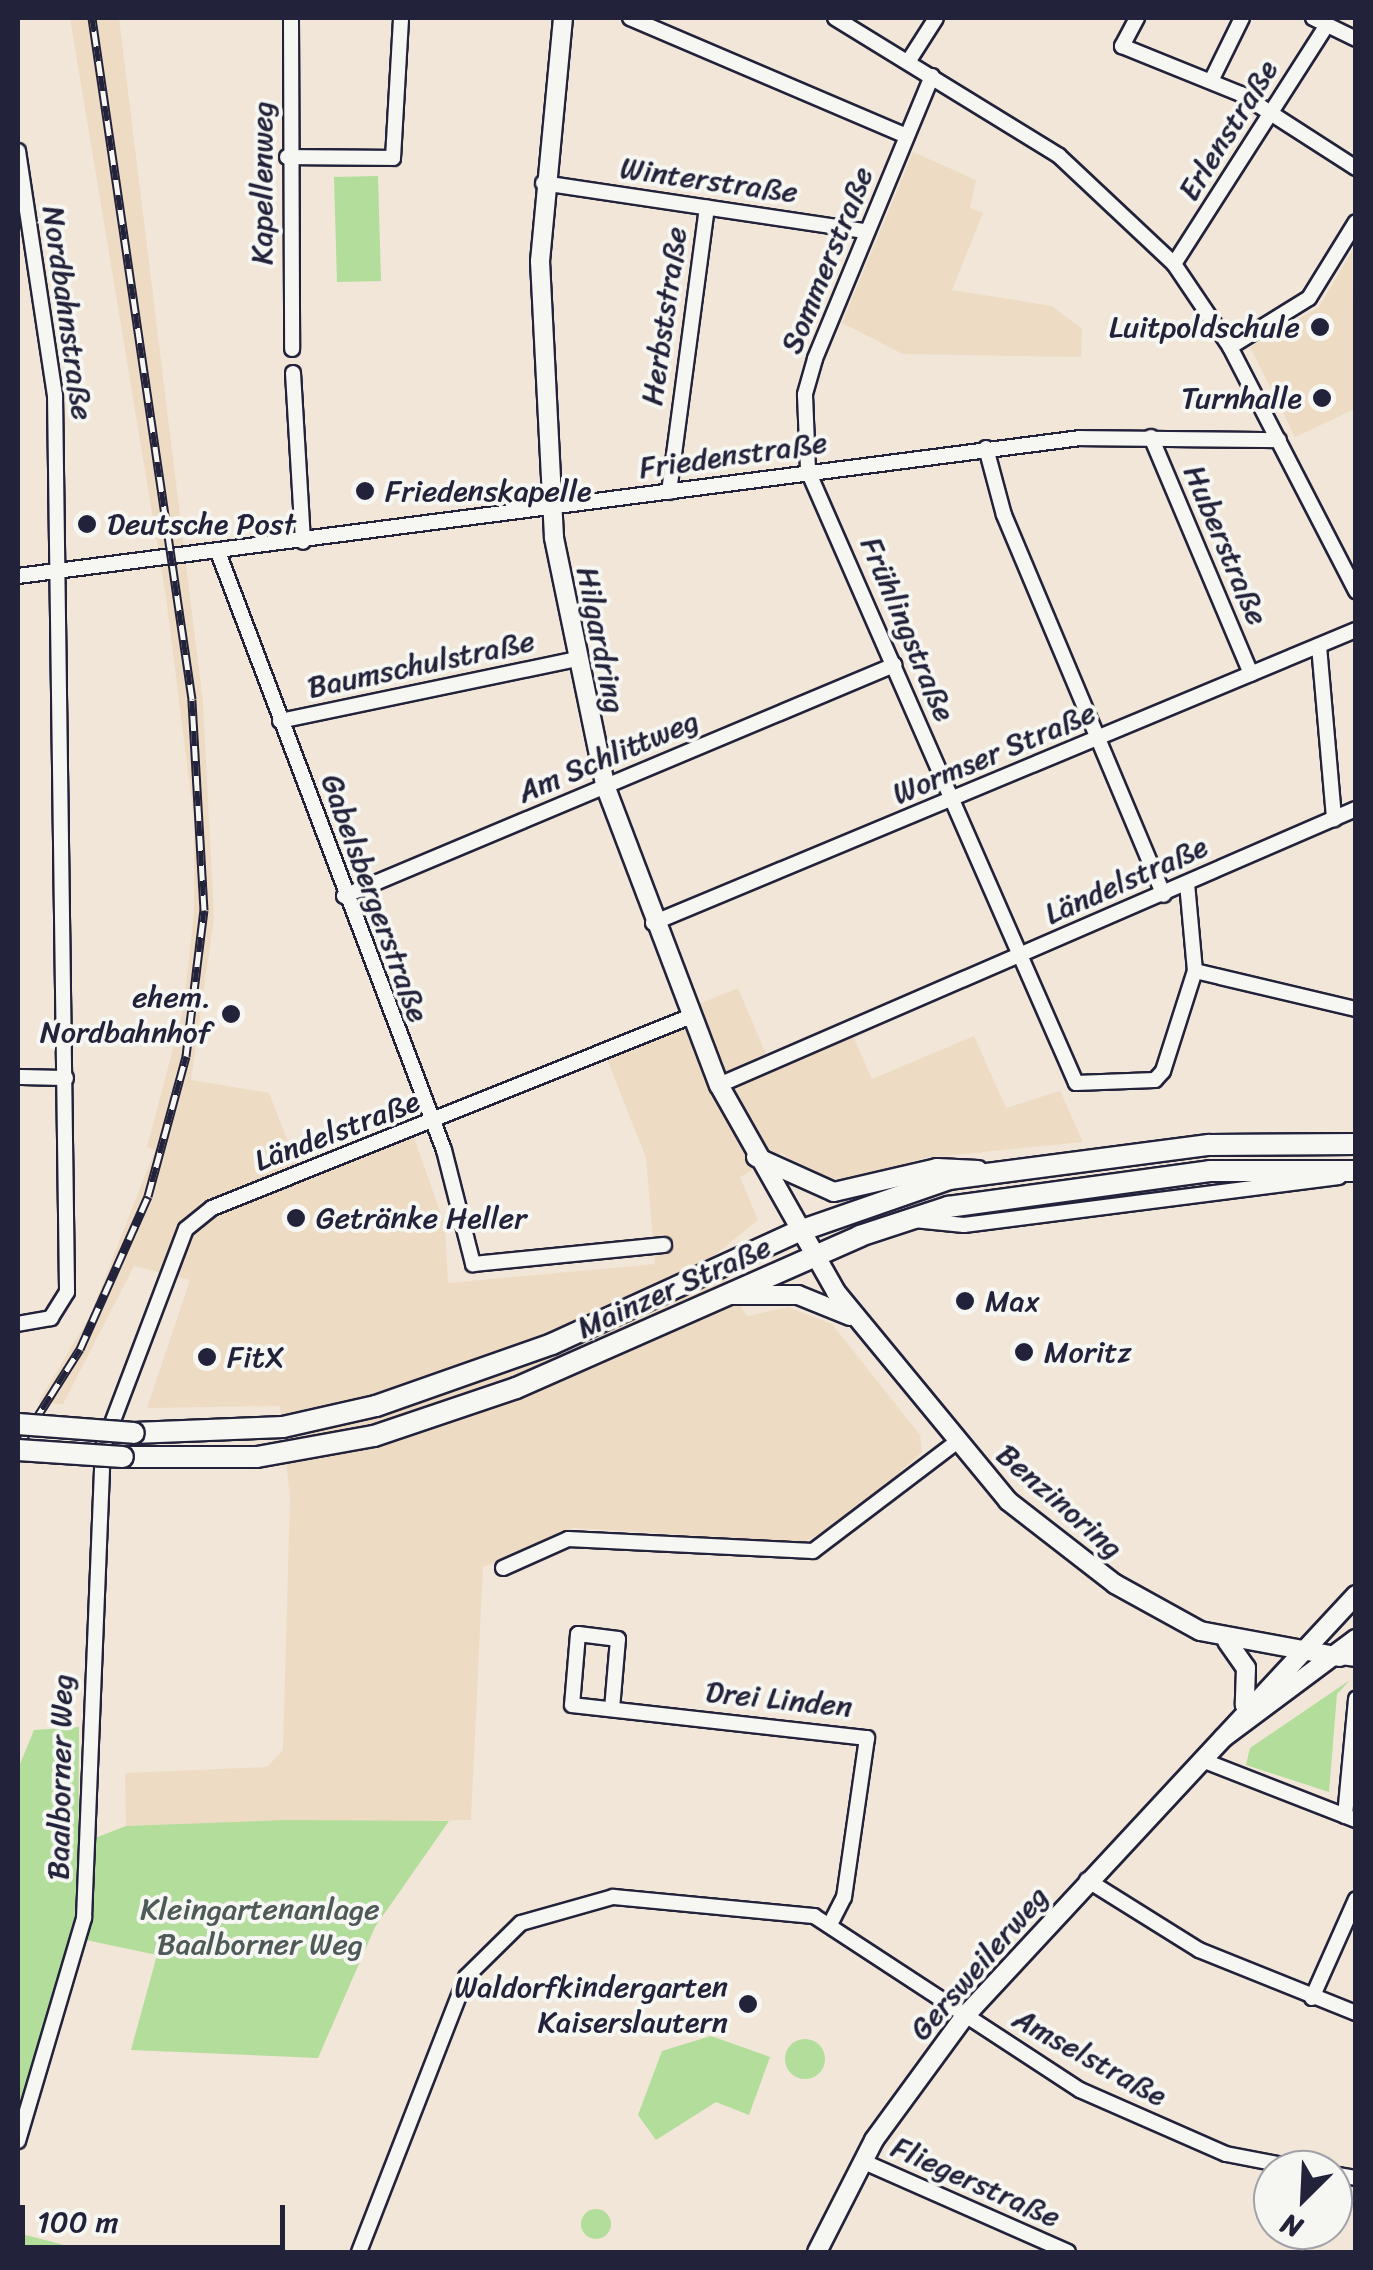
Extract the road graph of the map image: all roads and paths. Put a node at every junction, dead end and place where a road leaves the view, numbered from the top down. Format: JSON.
{"nodes":[{"id":1,"x":292,"y":18,"type":"edge"},
{"id":2,"x":401,"y":18,"type":"edge"},
{"id":3,"x":563,"y":18,"type":"edge"},
{"id":4,"x":630,"y":18,"type":"edge"},
{"id":5,"x":835,"y":18,"type":"edge"},
{"id":6,"x":936,"y":18,"type":"edge"},
{"id":7,"x":1137,"y":18,"type":"edge"},
{"id":8,"x":1242,"y":18,"type":"edge"},
{"id":9,"x":1320,"y":21,"type":"edge"},
{"id":10,"x":1356,"y":39,"type":"edge"},
{"id":11,"x":908,"y":62,"type":"junction"},
{"id":12,"x":932,"y":76,"type":"junction"},
{"id":13,"x":1212,"y":81,"type":"junction"},
{"id":14,"x":1272,"y":113,"type":"junction"},
{"id":15,"x":906,"y":136,"type":"junction"},
{"id":16,"x":18,"y":150,"type":"edge"},
{"id":17,"x":287,"y":157,"type":"junction"},
{"id":18,"x":1356,"y":168,"type":"edge"},
{"id":19,"x":543,"y":182,"type":"junction"},
{"id":20,"x":708,"y":208,"type":"junction"},
{"id":21,"x":1356,"y":222,"type":"edge"},
{"id":22,"x":866,"y":231,"type":"junction"},
{"id":23,"x":1351,"y":241,"type":"edge"},
{"id":24,"x":1174,"y":264,"type":"junction"},
{"id":25,"x":1230,"y":347,"type":"junction"},
{"id":26,"x":292,"y":349,"type":"dead end"},
{"id":27,"x":293,"y":374,"type":"dead end"},
{"id":28,"x":1151,"y":437,"type":"junction"},
{"id":29,"x":1279,"y":440,"type":"junction"},
{"id":30,"x":986,"y":448,"type":"junction"},
{"id":31,"x":808,"y":471,"type":"junction"},
{"id":32,"x":669,"y":492,"type":"junction"},
{"id":33,"x":550,"y":509,"type":"junction"},
{"id":34,"x":304,"y":542,"type":"junction"},
{"id":35,"x":218,"y":552,"type":"junction"},
{"id":36,"x":62,"y":572,"type":"junction"},
{"id":37,"x":18,"y":576,"type":"edge"},
{"id":38,"x":1356,"y":591,"type":"edge"},
{"id":39,"x":1356,"y":630,"type":"edge"},
{"id":40,"x":1319,"y":646,"type":"junction"},
{"id":41,"x":573,"y":660,"type":"junction"},
{"id":42,"x":894,"y":665,"type":"junction"},
{"id":43,"x":1251,"y":674,"type":"junction"},
{"id":44,"x":280,"y":721,"type":"junction"},
{"id":45,"x":1098,"y":740,"type":"junction"},
{"id":46,"x":606,"y":788,"type":"junction"},
{"id":47,"x":952,"y":800,"type":"junction"},
{"id":48,"x":1356,"y":809,"type":"edge"},
{"id":49,"x":1334,"y":819,"type":"junction"},
{"id":50,"x":1187,"y":883,"type":"junction"},
{"id":51,"x":1164,"y":894,"type":"junction"},
{"id":52,"x":344,"y":896,"type":"junction"},
{"id":53,"x":652,"y":923,"type":"junction"},
{"id":54,"x":1019,"y":956,"type":"junction"},
{"id":55,"x":1194,"y":971,"type":"junction"},
{"id":56,"x":1356,"y":1009,"type":"edge"},
{"id":57,"x":689,"y":1017,"type":"junction"},
{"id":58,"x":18,"y":1077,"type":"edge"},
{"id":59,"x":66,"y":1078,"type":"junction"},
{"id":60,"x":719,"y":1085,"type":"junction"},
{"id":61,"x":432,"y":1124,"type":"junction"},
{"id":62,"x":1356,"y":1144,"type":"edge"},
{"id":63,"x":752,"y":1154,"type":"junction"},
{"id":64,"x":988,"y":1171,"type":"junction"},
{"id":65,"x":1356,"y":1172,"type":"edge"},
{"id":66,"x":797,"y":1232,"type":"junction"},
{"id":67,"x":664,"y":1245,"type":"dead end"},
{"id":68,"x":813,"y":1258,"type":"junction"},
{"id":69,"x":472,"y":1264,"type":"joint"},
{"id":70,"x":730,"y":1295,"type":"junction"},
{"id":71,"x":857,"y":1320,"type":"junction"},
{"id":72,"x":18,"y":1324,"type":"edge"},
{"id":73,"x":116,"y":1408,"type":"joint"},
{"id":74,"x":18,"y":1424,"type":"edge"},
{"id":75,"x":954,"y":1444,"type":"junction"},
{"id":76,"x":18,"y":1450,"type":"edge"},
{"id":77,"x":502,"y":1568,"type":"dead end"},
{"id":78,"x":1356,"y":1595,"type":"edge"},
{"id":79,"x":1356,"y":1639,"type":"edge"},
{"id":80,"x":1227,"y":1640,"type":"junction"},
{"id":81,"x":1304,"y":1653,"type":"junction"},
{"id":82,"x":1348,"y":1658,"type":"edge"},
{"id":83,"x":1356,"y":1699,"type":"edge"},
{"id":84,"x":1245,"y":1705,"type":"junction"},
{"id":85,"x":612,"y":1710,"type":"junction"},
{"id":86,"x":1222,"y":1738,"type":"junction"},
{"id":87,"x":1202,"y":1760,"type":"junction"},
{"id":88,"x":1350,"y":1818,"type":"edge"},
{"id":89,"x":1087,"y":1880,"type":"junction"},
{"id":90,"x":1356,"y":1899,"type":"edge"},
{"id":91,"x":830,"y":1924,"type":"junction"},
{"id":92,"x":1312,"y":1998,"type":"junction"},
{"id":93,"x":1356,"y":2013,"type":"edge"},
{"id":94,"x":964,"y":2017,"type":"junction"},
{"id":95,"x":18,"y":2141,"type":"edge"},
{"id":96,"x":1253,"y":2155,"type":"edge"},
{"id":97,"x":862,"y":2161,"type":"junction"},
{"id":98,"x":359,"y":2252,"type":"edge"},
{"id":99,"x":817,"y":2252,"type":"edge"},
{"id":100,"x":1068,"y":2252,"type":"edge"}],
"edges":[{"from":1,"to":17,"type":"street","name":"Kapellenweg"},
{"from":2,"to":17,"type":"street"},
{"from":3,"to":19,"type":"street","name":"Hilgardring"},
{"from":4,"to":15,"type":"street"},
{"from":5,"to":11,"type":"street"},
{"from":6,"to":11,"type":"street"},
{"from":7,"to":13,"type":"street"},
{"from":8,"to":13,"type":"street"},
{"from":9,"to":10,"type":"street"},
{"from":9,"to":14,"type":"street","name":"Erlenstraße"},
{"from":11,"to":12,"type":"street"},
{"from":12,"to":15,"type":"street","name":"Sommerstraße"},
{"from":12,"to":24,"type":"street"},
{"from":13,"to":14,"type":"street"},
{"from":14,"to":18,"type":"street"},
{"from":14,"to":24,"type":"street","name":"Erlenstraße"},
{"from":15,"to":22,"type":"street","name":"Sommerstraße"},
{"from":16,"to":36,"type":"street","name":"Nordbahnstraße"},
{"from":17,"to":26,"type":"street","name":"Kapellenweg"},
{"from":19,"to":20,"type":"street","name":"Winterstraße"},
{"from":19,"to":33,"type":"street","name":"Hilgardring"},
{"from":20,"to":22,"type":"street","name":"Winterstraße"},
{"from":20,"to":32,"type":"street","name":"Herbststraße"},
{"from":21,"to":23,"type":"street"},
{"from":22,"to":31,"type":"street","name":"Sommerstraße"},
{"from":23,"to":25,"type":"street"},
{"from":24,"to":25,"type":"street"},
{"from":25,"to":29,"type":"street"},
{"from":27,"to":34,"type":"street"},
{"from":28,"to":29,"type":"street","name":"Friedenstraße"},
{"from":28,"to":30,"type":"street","name":"Friedenstraße"},
{"from":28,"to":43,"type":"street","name":"Huberstraße"},
{"from":29,"to":38,"type":"street"},
{"from":30,"to":31,"type":"street","name":"Friedenstraße"},
{"from":30,"to":45,"type":"street"},
{"from":31,"to":32,"type":"street","name":"Friedenstraße"},
{"from":31,"to":42,"type":"street","name":"Frühlingstraße"},
{"from":32,"to":33,"type":"street","name":"Friedenstraße"},
{"from":33,"to":34,"type":"street","name":"Friedenstraße"},
{"from":33,"to":41,"type":"street","name":"Hilgardring"},
{"from":34,"to":35,"type":"street","name":"Friedenstraße"},
{"from":35,"to":36,"type":"street","name":"Friedenstraße"},
{"from":35,"to":44,"type":"street","name":"Gabelsbergerstraße"},
{"from":36,"to":37,"type":"street","name":"Friedenstraße"},
{"from":36,"to":59,"type":"street","name":"Nordbahnstraße"},
{"from":39,"to":40,"type":"street","name":"Wormser Straße"},
{"from":40,"to":43,"type":"street","name":"Wormser Straße"},
{"from":40,"to":49,"type":"street"},
{"from":41,"to":44,"type":"street","name":"Baumschulstraße"},
{"from":41,"to":46,"type":"street","name":"Hilgardring"},
{"from":42,"to":46,"type":"street","name":"Am Schlittweg"},
{"from":42,"to":47,"type":"street","name":"Frühlingstraße"},
{"from":43,"to":45,"type":"street","name":"Wormser Straße"},
{"from":44,"to":52,"type":"street","name":"Gabelsbergerstraße"},
{"from":45,"to":47,"type":"street","name":"Wormser Straße"},
{"from":45,"to":51,"type":"street"},
{"from":46,"to":52,"type":"street","name":"Am Schlittweg"},
{"from":46,"to":53,"type":"street","name":"Hilgardring"},
{"from":47,"to":53,"type":"street","name":"Wormser Straße"},
{"from":47,"to":54,"type":"street","name":"Frühlingstraße"},
{"from":48,"to":49,"type":"street","name":"Ländelstraße"},
{"from":49,"to":50,"type":"street","name":"Ländelstraße"},
{"from":50,"to":51,"type":"street","name":"Ländelstraße"},
{"from":50,"to":55,"type":"street"},
{"from":51,"to":54,"type":"street","name":"Ländelstraße"},
{"from":52,"to":61,"type":"street","name":"Gabelsbergerstraße"},
{"from":53,"to":57,"type":"street","name":"Hilgardring"},
{"from":54,"to":55,"type":"street","name":"Frühlingstraße"},
{"from":54,"to":60,"type":"street","name":"Ländelstraße"},
{"from":55,"to":56,"type":"street"},
{"from":57,"to":60,"type":"street","name":"Hilgardring"},
{"from":57,"to":61,"type":"street","name":"Ländelstraße"},
{"from":58,"to":59,"type":"street"},
{"from":59,"to":72,"type":"street","name":"Nordbahnstraße"},
{"from":60,"to":63,"type":"street","name":"Hilgardring"},
{"from":61,"to":69,"type":"street","name":"Gabelsbergerstraße"},
{"from":61,"to":73,"type":"street","name":"Ländelstraße"},
{"from":62,"to":64,"type":"main road","name":"Mainzer Straße"},
{"from":63,"to":64,"type":"street"},
{"from":63,"to":66,"type":"street","name":"Hilgardring"},
{"from":64,"to":66,"type":"main road","name":"Mainzer Straße"},
{"from":65,"to":68,"type":"main road","name":"Mainzer Straße"},
{"from":66,"to":68,"type":"street","name":"Hilgardring"},
{"from":66,"to":74,"type":"main road","name":"Mainzer Straße","bridge":true},
{"from":67,"to":69,"type":"street","name":"Mainzer Straße"},
{"from":68,"to":70,"type":"main road","name":"Mainzer Straße"},
{"from":68,"to":71,"type":"street","name":"Benzinoring"},
{"from":70,"to":71,"type":"street"},
{"from":70,"to":76,"type":"main road","name":"Mainzer Straße","bridge":true},
{"from":71,"to":75,"type":"street","name":"Benzinoring"},
{"from":73,"to":95,"type":"street","name":"Baalborner Weg"},
{"from":75,"to":77,"type":"street"},
{"from":75,"to":80,"type":"street","name":"Benzinoring"},
{"from":78,"to":81,"type":"street","name":"Gersweilerweg"},
{"from":79,"to":82,"type":"street","name":"Gersweilerweg"},
{"from":80,"to":81,"type":"street","name":"Benzinoring"},
{"from":80,"to":84,"type":"street"},
{"from":81,"to":82,"type":"street","name":"Benzinoring"},
{"from":81,"to":84,"type":"street","name":"Gersweilerweg"},
{"from":82,"to":86,"type":"street","name":"Gersweilerweg"},
{"from":83,"to":88,"type":"street"},
{"from":84,"to":86,"type":"street","name":"Gersweilerweg"},
{"from":85,"to":85,"type":"street","name":"Drei Linden"},
{"from":85,"to":91,"type":"street","name":"Drei Linden"},
{"from":86,"to":87,"type":"street","name":"Gersweilerweg"},
{"from":87,"to":88,"type":"street"},
{"from":87,"to":89,"type":"street","name":"Gersweilerweg"},
{"from":89,"to":92,"type":"street"},
{"from":89,"to":94,"type":"street","name":"Gersweilerweg"},
{"from":90,"to":92,"type":"street"},
{"from":91,"to":94,"type":"street","name":"Amselstraße"},
{"from":91,"to":98,"type":"street","name":"Amselstraße"},
{"from":92,"to":93,"type":"street"},
{"from":94,"to":96,"type":"street","name":"Amselstraße"},
{"from":94,"to":97,"type":"street","name":"Gersweilerweg"},
{"from":97,"to":99,"type":"street","name":"Gersweilerweg"},
{"from":97,"to":100,"type":"street","name":"Fliegerstraße"}]}
